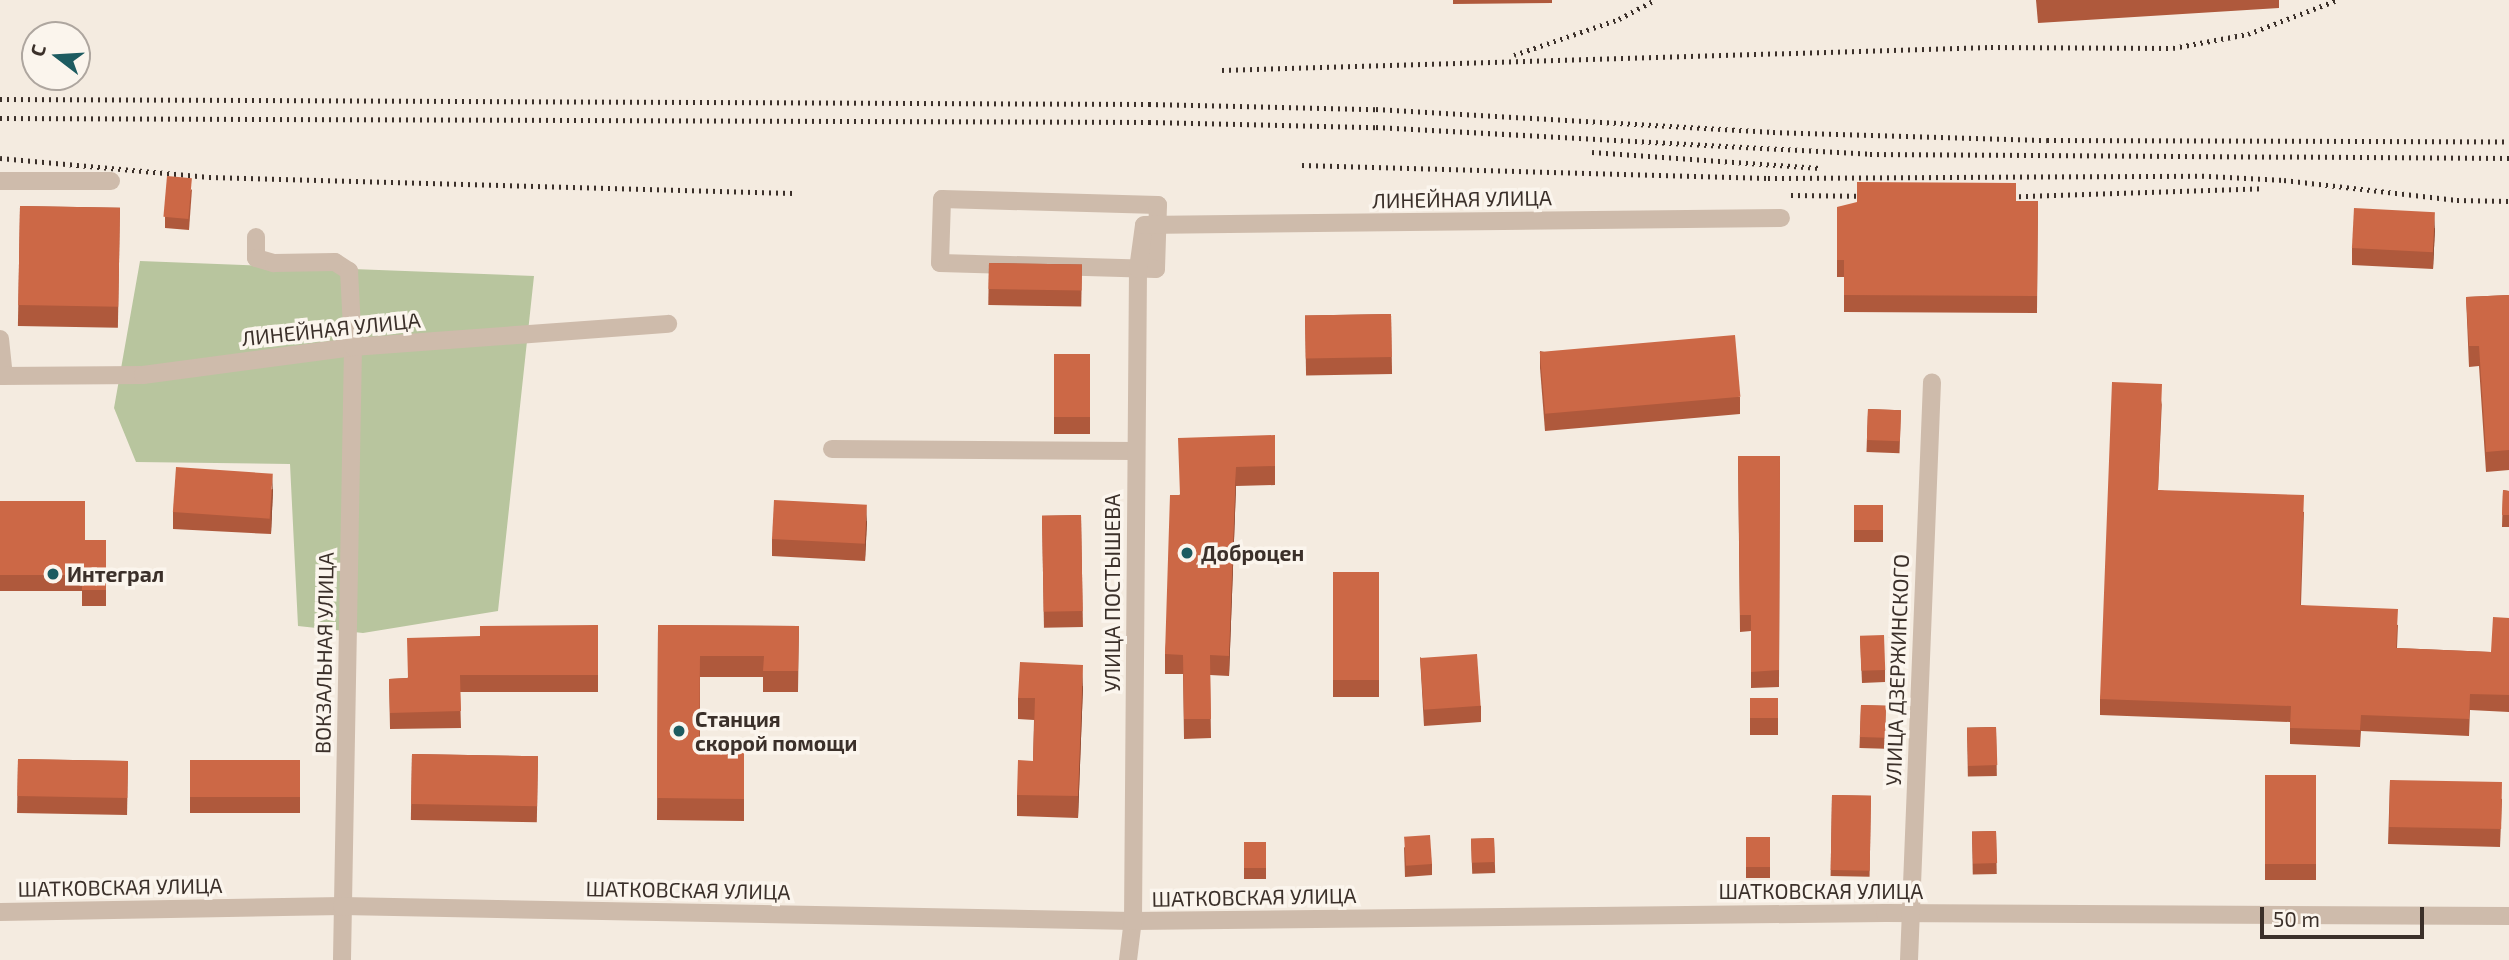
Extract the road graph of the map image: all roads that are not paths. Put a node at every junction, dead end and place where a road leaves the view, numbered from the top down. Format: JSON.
{"nodes":[{"id":1,"x":0,"y":181,"type":"edge"},
{"id":2,"x":111,"y":181,"type":"dead end"},
{"id":3,"x":1781,"y":218,"type":"dead end"},
{"id":4,"x":1151,"y":225,"type":"junction"},
{"id":5,"x":256,"y":237,"type":"dead end"},
{"id":6,"x":1138,"y":269,"type":"junction"},
{"id":7,"x":668,"y":324,"type":"dead end"},
{"id":8,"x":0,"y":339,"type":"edge"},
{"id":9,"x":353,"y":347,"type":"junction"},
{"id":10,"x":2,"y":376,"type":"edge"},
{"id":11,"x":1932,"y":382,"type":"dead end"},
{"id":12,"x":832,"y":449,"type":"dead end"},
{"id":13,"x":1135,"y":451,"type":"junction"},
{"id":14,"x":342,"y":906,"type":"junction"},
{"id":15,"x":0,"y":912,"type":"edge"},
{"id":16,"x":1909,"y":913,"type":"junction"},
{"id":17,"x":2509,"y":916,"type":"edge"},
{"id":18,"x":1133,"y":921,"type":"junction"},
{"id":19,"x":342,"y":960,"type":"edge"},
{"id":20,"x":1128,"y":960,"type":"edge"},
{"id":21,"x":1909,"y":960,"type":"edge"}],
"edges":[{"from":1,"to":2,"type":"street"},
{"from":3,"to":4,"type":"street","name":"ЛИНЕЙНАЯ УЛИЦА"},
{"from":4,"to":6,"type":"street","name":"УЛИЦА ПОСТЫШЕВА"},
{"from":4,"to":6,"type":"street"},
{"from":5,"to":9,"type":"street","name":"ВОКЗАЛЬНАЯ УЛИЦА"},
{"from":6,"to":13,"type":"street","name":"УЛИЦА ПОСТЫШЕВА"},
{"from":7,"to":9,"type":"street","name":"ЛИНЕЙНАЯ УЛИЦА"},
{"from":8,"to":10,"type":"street"},
{"from":9,"to":10,"type":"street","name":"ЛИНЕЙНАЯ УЛИЦА"},
{"from":9,"to":14,"type":"street","name":"ВОКЗАЛЬНАЯ УЛИЦА"},
{"from":11,"to":16,"type":"street","name":"УЛИЦА ДЗЕРЖИНСКОГО"},
{"from":12,"to":13,"type":"street"},
{"from":13,"to":18,"type":"street","name":"УЛИЦА ПОСТЫШЕВА"},
{"from":14,"to":15,"type":"street","name":"ШАТКОВСКАЯ УЛИЦА"},
{"from":14,"to":18,"type":"street","name":"ШАТКОВСКАЯ УЛИЦА"},
{"from":14,"to":19,"type":"street","name":"ВОКЗАЛЬНАЯ УЛИЦА"},
{"from":16,"to":17,"type":"street","name":"ШАТКОВСКАЯ УЛИЦА"},
{"from":16,"to":18,"type":"street","name":"ШАТКОВСКАЯ УЛИЦА"},
{"from":16,"to":21,"type":"street","name":"УЛИЦА ДЗЕРЖИНСКОГО"},
{"from":18,"to":20,"type":"street","name":"УЛИЦА ПОСТЫШЕВА"}]}
